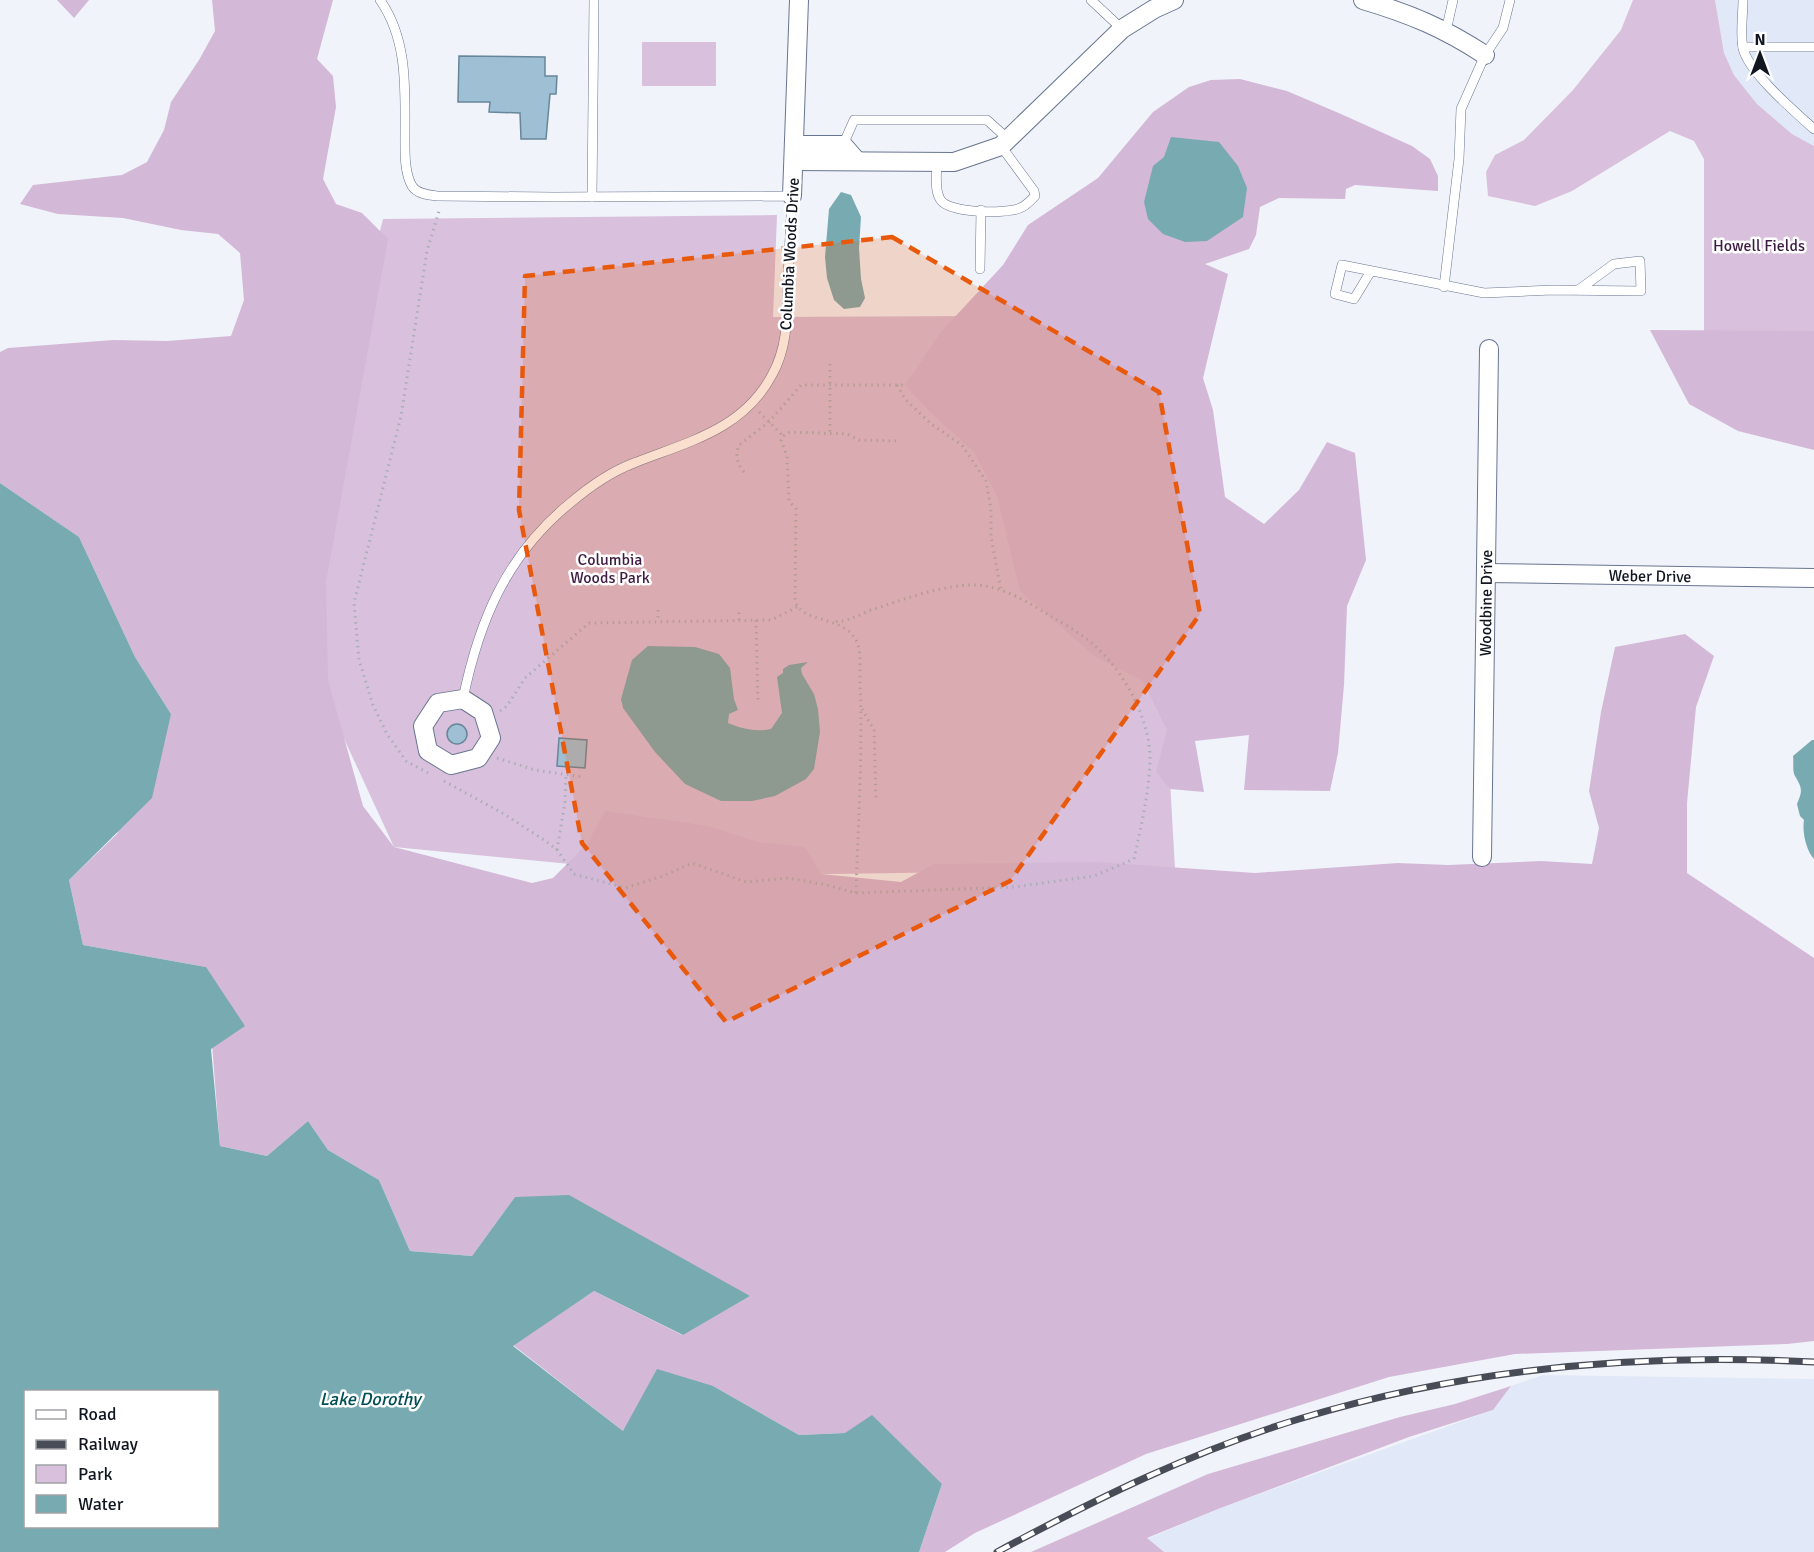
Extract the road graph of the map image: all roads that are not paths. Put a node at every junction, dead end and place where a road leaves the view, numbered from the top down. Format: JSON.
{"nodes":[{"id":1,"x":380,"y":0,"type":"edge"},
{"id":2,"x":594,"y":0,"type":"edge"},
{"id":3,"x":799,"y":0,"type":"edge"},
{"id":4,"x":1091,"y":0,"type":"edge"},
{"id":5,"x":1174,"y":0,"type":"edge"},
{"id":6,"x":1363,"y":0,"type":"edge"},
{"id":7,"x":1454,"y":0,"type":"edge"},
{"id":8,"x":1510,"y":0,"type":"edge"},
{"id":9,"x":1743,"y":0,"type":"edge"},
{"id":10,"x":1122,"y":29,"type":"junction"},
{"id":11,"x":1446,"y":31,"type":"junction"},
{"id":12,"x":1743,"y":47,"type":"junction"},
{"id":13,"x":1814,"y":47,"type":"edge"},
{"id":14,"x":1485,"y":55,"type":"junction"},
{"id":15,"x":1814,"y":129,"type":"edge"},
{"id":16,"x":1005,"y":142,"type":"junction"},
{"id":17,"x":843,"y":144,"type":"junction"},
{"id":18,"x":794,"y":153,"type":"junction"},
{"id":19,"x":857,"y":161,"type":"junction"},
{"id":20,"x":937,"y":162,"type":"junction"},
{"id":21,"x":792,"y":196,"type":"junction"},
{"id":22,"x":592,"y":197,"type":"junction"},
{"id":23,"x":981,"y":210,"type":"junction"},
{"id":24,"x":980,"y":269,"type":"dead end"},
{"id":25,"x":1371,"y":271,"type":"dead end"},
{"id":26,"x":1444,"y":286,"type":"junction"},
{"id":27,"x":1577,"y":291,"type":"junction"},
{"id":28,"x":1489,"y":349,"type":"dead end"},
{"id":29,"x":1486,"y":573,"type":"junction"},
{"id":30,"x":1814,"y":578,"type":"edge"},
{"id":31,"x":463,"y":699,"type":"junction"},
{"id":32,"x":1482,"y":856,"type":"dead end"}],
"edges":[{"from":1,"to":22,"type":"lane"},
{"from":2,"to":22,"type":"lane"},
{"from":3,"to":18,"type":"street","name":"Columbia Woods Drive"},
{"from":4,"to":10,"type":"lane"},
{"from":5,"to":10,"type":"street","name":"Columbia Woods Drive"},
{"from":6,"to":11,"type":"street"},
{"from":7,"to":11,"type":"lane"},
{"from":8,"to":14,"type":"lane"},
{"from":9,"to":12,"type":"lane"},
{"from":10,"to":16,"type":"street","name":"Columbia Woods Drive"},
{"from":11,"to":14,"type":"street"},
{"from":12,"to":13,"type":"lane"},
{"from":12,"to":15,"type":"lane"},
{"from":14,"to":26,"type":"lane"},
{"from":16,"to":17,"type":"lane"},
{"from":16,"to":20,"type":"street","name":"Columbia Woods Drive"},
{"from":16,"to":23,"type":"lane"},
{"from":17,"to":18,"type":"street"},
{"from":17,"to":19,"type":"street"},
{"from":18,"to":19,"type":"street","name":"Columbia Woods Drive"},
{"from":18,"to":21,"type":"street","name":"Columbia Woods Drive"},
{"from":19,"to":20,"type":"street","name":"Columbia Woods Drive"},
{"from":20,"to":23,"type":"lane"},
{"from":21,"to":22,"type":"lane"},
{"from":21,"to":31,"type":"lane","name":"Columbia Woods Drive"},
{"from":23,"to":24,"type":"lane"},
{"from":25,"to":26,"type":"lane"},
{"from":26,"to":27,"type":"lane"},
{"from":27,"to":27,"type":"lane"},
{"from":28,"to":29,"type":"street","name":"Woodbine Drive"},
{"from":29,"to":30,"type":"street","name":"Weber Drive"},
{"from":29,"to":32,"type":"street","name":"Woodbine Drive"},
{"from":31,"to":31,"type":"street"}]}
